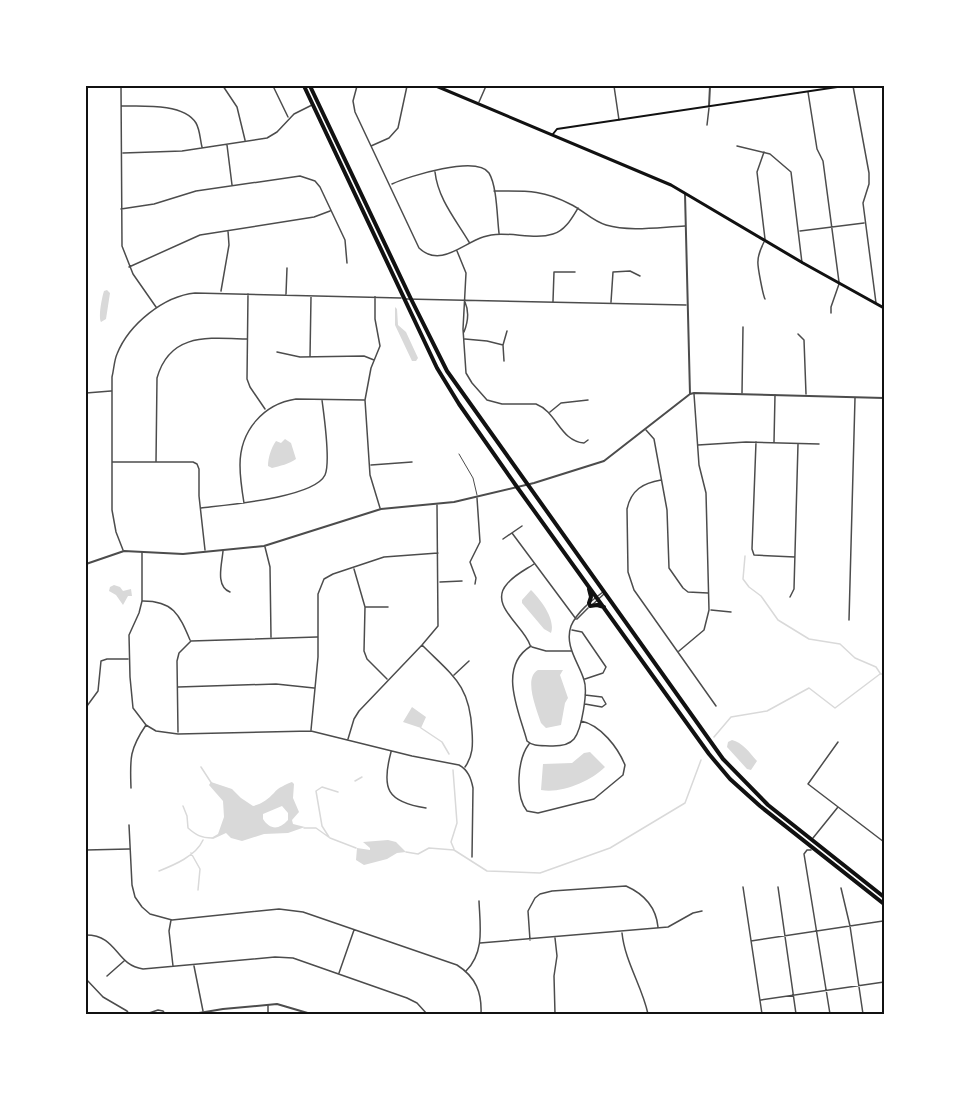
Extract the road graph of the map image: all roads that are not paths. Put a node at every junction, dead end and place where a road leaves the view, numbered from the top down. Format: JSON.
{"nodes":[{"id":1,"x":121,"y":86,"type":"edge"},
{"id":2,"x":223,"y":86,"type":"edge"},
{"id":3,"x":273,"y":86,"type":"edge"},
{"id":4,"x":304,"y":86,"type":"edge"},
{"id":5,"x":310,"y":86,"type":"edge"},
{"id":6,"x":357,"y":86,"type":"edge"},
{"id":7,"x":406,"y":86,"type":"edge"},
{"id":8,"x":436,"y":86,"type":"edge"},
{"id":9,"x":486,"y":86,"type":"edge"},
{"id":10,"x":614,"y":86,"type":"edge"},
{"id":11,"x":710,"y":86,"type":"edge"},
{"id":12,"x":836,"y":86,"type":"edge"},
{"id":13,"x":844,"y":86,"type":"edge"},
{"id":14,"x":853,"y":86,"type":"edge"},
{"id":15,"x":808,"y":91,"type":"junction"},
{"id":16,"x":478,"y":103,"type":"junction"},
{"id":17,"x":313,"y":104,"type":"junction"},
{"id":18,"x":121,"y":106,"type":"junction"},
{"id":19,"x":709,"y":107,"type":"junction"},
{"id":20,"x":289,"y":118,"type":"junction"},
{"id":21,"x":619,"y":120,"type":"junction"},
{"id":22,"x":707,"y":125,"type":"dead end"},
{"id":23,"x":553,"y":134,"type":"junction"},
{"id":24,"x":245,"y":141,"type":"junction"},
{"id":25,"x":227,"y":144,"type":"junction"},
{"id":26,"x":371,"y":146,"type":"junction"},
{"id":27,"x":737,"y":146,"type":"dead end"},
{"id":28,"x":202,"y":148,"type":"junction"},
{"id":29,"x":764,"y":151,"type":"junction"},
{"id":30,"x":122,"y":153,"type":"junction"},
{"id":31,"x":435,"y":171,"type":"junction"},
{"id":32,"x":232,"y":185,"type":"junction"},
{"id":33,"x":390,"y":185,"type":"junction"},
{"id":34,"x":494,"y":191,"type":"junction"},
{"id":35,"x":685,"y":194,"type":"junction"},
{"id":36,"x":578,"y":208,"type":"junction"},
{"id":37,"x":121,"y":209,"type":"junction"},
{"id":38,"x":331,"y":210,"type":"junction"},
{"id":39,"x":865,"y":223,"type":"junction"},
{"id":40,"x":685,"y":226,"type":"junction"},
{"id":41,"x":832,"y":227,"type":"junction"},
{"id":42,"x":228,"y":230,"type":"junction"},
{"id":43,"x":799,"y":231,"type":"junction"},
{"id":44,"x":500,"y":234,"type":"junction"},
{"id":45,"x":765,"y":242,"type":"junction"},
{"id":46,"x":469,"y":243,"type":"junction"},
{"id":47,"x":457,"y":249,"type":"junction"},
{"id":48,"x":347,"y":263,"type":"dead end"},
{"id":49,"x":802,"y":263,"type":"junction"},
{"id":50,"x":129,"y":267,"type":"junction"},
{"id":51,"x":287,"y":268,"type":"dead end"},
{"id":52,"x":575,"y":272,"type":"dead end"},
{"id":53,"x":640,"y":276,"type":"dead end"},
{"id":54,"x":839,"y":283,"type":"junction"},
{"id":55,"x":221,"y":293,"type":"junction"},
{"id":56,"x":248,"y":294,"type":"junction"},
{"id":57,"x":286,"y":295,"type":"junction"},
{"id":58,"x":311,"y":296,"type":"junction"},
{"id":59,"x":375,"y":297,"type":"junction"},
{"id":60,"x":402,"y":298,"type":"junction"},
{"id":61,"x":411,"y":299,"type":"junction"},
{"id":62,"x":765,"y":299,"type":"dead end"},
{"id":63,"x":465,"y":301,"type":"junction"},
{"id":64,"x":553,"y":302,"type":"junction"},
{"id":65,"x":611,"y":303,"type":"junction"},
{"id":66,"x":876,"y":303,"type":"junction"},
{"id":67,"x":687,"y":305,"type":"junction"},
{"id":68,"x":157,"y":308,"type":"junction"},
{"id":69,"x":885,"y":308,"type":"edge"},
{"id":70,"x":831,"y":313,"type":"dead end"},
{"id":71,"x":464,"y":314,"type":"junction"},
{"id":72,"x":468,"y":314,"type":"junction"},
{"id":73,"x":743,"y":327,"type":"dead end"},
{"id":74,"x":507,"y":331,"type":"dead end"},
{"id":75,"x":464,"y":332,"type":"junction"},
{"id":76,"x":798,"y":334,"type":"dead end"},
{"id":77,"x":247,"y":339,"type":"junction"},
{"id":78,"x":464,"y":339,"type":"junction"},
{"id":79,"x":503,"y":345,"type":"junction"},
{"id":80,"x":277,"y":352,"type":"dead end"},
{"id":81,"x":310,"y":357,"type":"junction"},
{"id":82,"x":375,"y":361,"type":"junction"},
{"id":83,"x":504,"y":361,"type":"dead end"},
{"id":84,"x":112,"y":390,"type":"junction"},
{"id":85,"x":86,"y":393,"type":"edge"},
{"id":86,"x":694,"y":393,"type":"junction"},
{"id":87,"x":690,"y":394,"type":"junction"},
{"id":88,"x":742,"y":394,"type":"junction"},
{"id":89,"x":775,"y":394,"type":"junction"},
{"id":90,"x":806,"y":395,"type":"junction"},
{"id":91,"x":855,"y":398,"type":"junction"},
{"id":92,"x":885,"y":398,"type":"edge"},
{"id":93,"x":322,"y":400,"type":"junction"},
{"id":94,"x":365,"y":400,"type":"junction"},
{"id":95,"x":588,"y":400,"type":"dead end"},
{"id":96,"x":266,"y":410,"type":"junction"},
{"id":97,"x":549,"y":413,"type":"junction"},
{"id":98,"x":646,"y":430,"type":"junction"},
{"id":99,"x":588,"y":440,"type":"dead end"},
{"id":100,"x":756,"y":442,"type":"junction"},
{"id":101,"x":774,"y":442,"type":"junction"},
{"id":102,"x":798,"y":444,"type":"junction"},
{"id":103,"x":819,"y":444,"type":"dead end"},
{"id":104,"x":698,"y":445,"type":"junction"},
{"id":105,"x":459,"y":454,"type":"dead end"},
{"id":106,"x":112,"y":462,"type":"junction"},
{"id":107,"x":156,"y":462,"type":"junction"},
{"id":108,"x":412,"y":462,"type":"dead end"},
{"id":109,"x":370,"y":465,"type":"junction"},
{"id":110,"x":661,"y":480,"type":"junction"},
{"id":111,"x":526,"y":485,"type":"junction"},
{"id":112,"x":517,"y":487,"type":"junction"},
{"id":113,"x":477,"y":497,"type":"junction"},
{"id":114,"x":244,"y":503,"type":"junction"},
{"id":115,"x":437,"y":504,"type":"junction"},
{"id":116,"x":201,"y":508,"type":"junction"},
{"id":117,"x":381,"y":509,"type":"junction"},
{"id":118,"x":522,"y":526,"type":"dead end"},
{"id":119,"x":512,"y":533,"type":"junction"},
{"id":120,"x":503,"y":539,"type":"dead end"},
{"id":121,"x":264,"y":546,"type":"junction"},
{"id":122,"x":224,"y":550,"type":"junction"},
{"id":123,"x":124,"y":551,"type":"junction"},
{"id":124,"x":142,"y":551,"type":"junction"},
{"id":125,"x":206,"y":552,"type":"junction"},
{"id":126,"x":438,"y":553,"type":"junction"},
{"id":127,"x":795,"y":557,"type":"junction"},
{"id":128,"x":86,"y":564,"type":"edge"},
{"id":129,"x":534,"y":564,"type":"junction"},
{"id":130,"x":353,"y":568,"type":"junction"},
{"id":131,"x":462,"y":581,"type":"dead end"},
{"id":132,"x":439,"y":582,"type":"junction"},
{"id":133,"x":587,"y":583,"type":"junction"},
{"id":134,"x":475,"y":584,"type":"dead end"},
{"id":135,"x":230,"y":592,"type":"dead end"},
{"id":136,"x":603,"y":593,"type":"junction"},
{"id":137,"x":709,"y":593,"type":"junction"},
{"id":138,"x":790,"y":597,"type":"dead end"},
{"id":139,"x":597,"y":598,"type":"junction"},
{"id":140,"x":142,"y":602,"type":"junction"},
{"id":141,"x":590,"y":605,"type":"junction"},
{"id":142,"x":365,"y":607,"type":"junction"},
{"id":143,"x":388,"y":608,"type":"dead end"},
{"id":144,"x":604,"y":608,"type":"junction"},
{"id":145,"x":709,"y":610,"type":"junction"},
{"id":146,"x":730,"y":612,"type":"dead end"},
{"id":147,"x":576,"y":620,"type":"junction"},
{"id":148,"x":849,"y":620,"type":"dead end"},
{"id":149,"x":571,"y":630,"type":"junction"},
{"id":150,"x":271,"y":637,"type":"junction"},
{"id":151,"x":318,"y":637,"type":"junction"},
{"id":152,"x":191,"y":640,"type":"junction"},
{"id":153,"x":422,"y":645,"type":"junction"},
{"id":154,"x":531,"y":646,"type":"junction"},
{"id":155,"x":572,"y":651,"type":"junction"},
{"id":156,"x":678,"y":651,"type":"junction"},
{"id":157,"x":129,"y":658,"type":"junction"},
{"id":158,"x":469,"y":661,"type":"dead end"},
{"id":159,"x":453,"y":675,"type":"junction"},
{"id":160,"x":388,"y":680,"type":"junction"},
{"id":161,"x":584,"y":680,"type":"junction"},
{"id":162,"x":177,"y":687,"type":"junction"},
{"id":163,"x":315,"y":688,"type":"junction"},
{"id":164,"x":585,"y":695,"type":"junction"},
{"id":165,"x":584,"y":704,"type":"junction"},
{"id":166,"x":716,"y":706,"type":"dead end"},
{"id":167,"x":86,"y":713,"type":"edge"},
{"id":168,"x":580,"y":721,"type":"junction"},
{"id":169,"x":146,"y":725,"type":"junction"},
{"id":170,"x":311,"y":731,"type":"junction"},
{"id":171,"x":178,"y":734,"type":"junction"},
{"id":172,"x":348,"y":740,"type":"junction"},
{"id":173,"x":838,"y":742,"type":"dead end"},
{"id":174,"x":529,"y":744,"type":"junction"},
{"id":175,"x":391,"y":751,"type":"junction"},
{"id":176,"x":464,"y":768,"type":"junction"},
{"id":177,"x":131,"y":788,"type":"dead end"},
{"id":178,"x":838,"y":806,"type":"junction"},
{"id":179,"x":426,"y":808,"type":"dead end"},
{"id":180,"x":129,"y":825,"type":"dead end"},
{"id":181,"x":812,"y":840,"type":"junction"},
{"id":182,"x":885,"y":842,"type":"edge"},
{"id":183,"x":130,"y":849,"type":"junction"},
{"id":184,"x":86,"y":850,"type":"edge"},
{"id":185,"x":815,"y":850,"type":"junction"},
{"id":186,"x":472,"y":857,"type":"dead end"},
{"id":187,"x":742,"y":887,"type":"dead end"},
{"id":188,"x":778,"y":887,"type":"dead end"},
{"id":189,"x":841,"y":888,"type":"dead end"},
{"id":190,"x":885,"y":897,"type":"edge"},
{"id":191,"x":479,"y":901,"type":"dead end"},
{"id":192,"x":885,"y":904,"type":"edge"},
{"id":193,"x":702,"y":911,"type":"dead end"},
{"id":194,"x":171,"y":920,"type":"junction"},
{"id":195,"x":850,"y":926,"type":"junction"},
{"id":196,"x":658,"y":928,"type":"junction"},
{"id":197,"x":354,"y":930,"type":"junction"},
{"id":198,"x":817,"y":931,"type":"junction"},
{"id":199,"x":622,"y":932,"type":"junction"},
{"id":200,"x":885,"y":932,"type":"edge"},
{"id":201,"x":86,"y":935,"type":"edge"},
{"id":202,"x":784,"y":936,"type":"junction"},
{"id":203,"x":555,"y":938,"type":"junction"},
{"id":204,"x":530,"y":940,"type":"junction"},
{"id":205,"x":751,"y":941,"type":"junction"},
{"id":206,"x":480,"y":943,"type":"junction"},
{"id":207,"x":124,"y":960,"type":"junction"},
{"id":208,"x":194,"y":965,"type":"junction"},
{"id":209,"x":173,"y":967,"type":"junction"},
{"id":210,"x":466,"y":971,"type":"junction"},
{"id":211,"x":339,"y":974,"type":"junction"},
{"id":212,"x":107,"y":976,"type":"dead end"},
{"id":213,"x":86,"y":978,"type":"edge"},
{"id":214,"x":885,"y":982,"type":"edge"},
{"id":215,"x":859,"y":986,"type":"junction"},
{"id":216,"x":826,"y":991,"type":"junction"},
{"id":217,"x":793,"y":996,"type":"junction"},
{"id":218,"x":760,"y":1001,"type":"junction"},
{"id":219,"x":268,"y":1004,"type":"junction"},
{"id":220,"x":223,"y":1009,"type":"junction"},
{"id":221,"x":203,"y":1012,"type":"junction"},
{"id":222,"x":129,"y":1014,"type":"edge"},
{"id":223,"x":146,"y":1014,"type":"edge"},
{"id":224,"x":165,"y":1014,"type":"edge"},
{"id":225,"x":193,"y":1014,"type":"edge"},
{"id":226,"x":223,"y":1014,"type":"edge"},
{"id":227,"x":268,"y":1014,"type":"edge"},
{"id":228,"x":311,"y":1014,"type":"edge"},
{"id":229,"x":428,"y":1014,"type":"edge"},
{"id":230,"x":482,"y":1014,"type":"edge"},
{"id":231,"x":555,"y":1014,"type":"edge"},
{"id":232,"x":648,"y":1014,"type":"edge"},
{"id":233,"x":762,"y":1014,"type":"edge"},
{"id":234,"x":796,"y":1014,"type":"edge"},
{"id":235,"x":830,"y":1014,"type":"edge"},
{"id":236,"x":863,"y":1014,"type":"edge"}],
"edges":[{"from":1,"to":18,"type":"street"},
{"from":2,"to":24,"type":"street"},
{"from":3,"to":20,"type":"street"},
{"from":4,"to":17,"type":"highway"},
{"from":5,"to":61,"type":"highway"},
{"from":6,"to":26,"type":"street"},
{"from":7,"to":26,"type":"street"},
{"from":8,"to":16,"type":"main road"},
{"from":9,"to":16,"type":"street"},
{"from":10,"to":21,"type":"street"},
{"from":11,"to":19,"type":"street"},
{"from":12,"to":13,"type":"main road"},
{"from":12,"to":15,"type":"main road"},
{"from":14,"to":39,"type":"street"},
{"from":15,"to":19,"type":"main road"},
{"from":15,"to":41,"type":"street"},
{"from":16,"to":23,"type":"main road"},
{"from":17,"to":20,"type":"street"},
{"from":17,"to":60,"type":"highway"},
{"from":18,"to":28,"type":"street"},
{"from":18,"to":30,"type":"street"},
{"from":19,"to":21,"type":"main road"},
{"from":19,"to":22,"type":"street"},
{"from":20,"to":24,"type":"street"},
{"from":21,"to":23,"type":"main road"},
{"from":23,"to":35,"type":"main road"},
{"from":24,"to":25,"type":"street"},
{"from":25,"to":28,"type":"street"},
{"from":25,"to":32,"type":"street"},
{"from":26,"to":33,"type":"street"},
{"from":27,"to":29,"type":"street"},
{"from":28,"to":30,"type":"street"},
{"from":29,"to":43,"type":"street"},
{"from":29,"to":45,"type":"street"},
{"from":30,"to":37,"type":"street"},
{"from":31,"to":33,"type":"street"},
{"from":31,"to":34,"type":"street"},
{"from":31,"to":46,"type":"street"},
{"from":32,"to":37,"type":"street"},
{"from":32,"to":38,"type":"street"},
{"from":33,"to":47,"type":"street"},
{"from":34,"to":36,"type":"street"},
{"from":34,"to":44,"type":"street"},
{"from":35,"to":40,"type":"street"},
{"from":35,"to":45,"type":"main road"},
{"from":36,"to":40,"type":"street"},
{"from":36,"to":44,"type":"street"},
{"from":37,"to":50,"type":"street"},
{"from":38,"to":42,"type":"street"},
{"from":38,"to":48,"type":"street"},
{"from":39,"to":41,"type":"street"},
{"from":39,"to":66,"type":"street"},
{"from":40,"to":67,"type":"street"},
{"from":41,"to":43,"type":"street"},
{"from":41,"to":54,"type":"street"},
{"from":42,"to":50,"type":"street"},
{"from":42,"to":55,"type":"street"},
{"from":43,"to":49,"type":"street"},
{"from":44,"to":46,"type":"street"},
{"from":45,"to":49,"type":"main road"},
{"from":45,"to":62,"type":"street"},
{"from":46,"to":47,"type":"street"},
{"from":47,"to":63,"type":"street"},
{"from":49,"to":54,"type":"main road"},
{"from":50,"to":68,"type":"street"},
{"from":51,"to":57,"type":"street"},
{"from":52,"to":64,"type":"street"},
{"from":53,"to":65,"type":"street"},
{"from":54,"to":66,"type":"main road"},
{"from":54,"to":70,"type":"street"},
{"from":55,"to":56,"type":"street"},
{"from":55,"to":68,"type":"street"},
{"from":56,"to":57,"type":"street"},
{"from":56,"to":77,"type":"street"},
{"from":57,"to":58,"type":"street"},
{"from":58,"to":59,"type":"street"},
{"from":58,"to":81,"type":"street"},
{"from":59,"to":60,"type":"street"},
{"from":59,"to":82,"type":"street"},
{"from":60,"to":61,"type":"street"},
{"from":60,"to":112,"type":"highway"},
{"from":61,"to":63,"type":"street"},
{"from":61,"to":111,"type":"highway"},
{"from":63,"to":64,"type":"street"},
{"from":63,"to":71,"type":"street"},
{"from":63,"to":72,"type":"street"},
{"from":64,"to":65,"type":"street"},
{"from":65,"to":67,"type":"street"},
{"from":66,"to":69,"type":"main road"},
{"from":67,"to":87,"type":"street"},
{"from":68,"to":84,"type":"street"},
{"from":71,"to":72,"type":"street"},
{"from":71,"to":75,"type":"street"},
{"from":72,"to":75,"type":"street"},
{"from":73,"to":88,"type":"street"},
{"from":74,"to":79,"type":"street"},
{"from":75,"to":78,"type":"street"},
{"from":76,"to":90,"type":"street"},
{"from":77,"to":96,"type":"street"},
{"from":77,"to":107,"type":"street"},
{"from":78,"to":79,"type":"street"},
{"from":78,"to":97,"type":"street"},
{"from":79,"to":83,"type":"street"},
{"from":80,"to":81,"type":"street"},
{"from":81,"to":82,"type":"street"},
{"from":82,"to":94,"type":"street"},
{"from":84,"to":85,"type":"street"},
{"from":84,"to":106,"type":"street"},
{"from":86,"to":87,"type":"street"},
{"from":86,"to":88,"type":"street"},
{"from":86,"to":104,"type":"street"},
{"from":87,"to":98,"type":"street"},
{"from":88,"to":89,"type":"street"},
{"from":89,"to":90,"type":"street"},
{"from":89,"to":101,"type":"street"},
{"from":90,"to":91,"type":"street"},
{"from":91,"to":92,"type":"street"},
{"from":91,"to":148,"type":"street"},
{"from":93,"to":94,"type":"street"},
{"from":93,"to":96,"type":"street"},
{"from":93,"to":114,"type":"street"},
{"from":94,"to":109,"type":"street"},
{"from":95,"to":97,"type":"street"},
{"from":96,"to":114,"type":"street"},
{"from":97,"to":99,"type":"street"},
{"from":98,"to":110,"type":"street"},
{"from":98,"to":111,"type":"street"},
{"from":100,"to":101,"type":"street"},
{"from":100,"to":104,"type":"street"},
{"from":100,"to":127,"type":"street"},
{"from":101,"to":102,"type":"street"},
{"from":102,"to":103,"type":"street"},
{"from":102,"to":127,"type":"street"},
{"from":104,"to":137,"type":"street"},
{"from":105,"to":113,"type":"lane"},
{"from":106,"to":107,"type":"street"},
{"from":106,"to":123,"type":"street"},
{"from":107,"to":116,"type":"street"},
{"from":108,"to":109,"type":"street"},
{"from":109,"to":117,"type":"street"},
{"from":110,"to":137,"type":"street"},
{"from":110,"to":156,"type":"street"},
{"from":111,"to":112,"type":"street"},
{"from":111,"to":136,"type":"highway"},
{"from":112,"to":113,"type":"street"},
{"from":112,"to":133,"type":"highway"},
{"from":113,"to":115,"type":"street"},
{"from":113,"to":134,"type":"street"},
{"from":114,"to":116,"type":"street"},
{"from":115,"to":117,"type":"street"},
{"from":115,"to":126,"type":"street"},
{"from":116,"to":125,"type":"street"},
{"from":117,"to":121,"type":"street"},
{"from":118,"to":119,"type":"street"},
{"from":119,"to":120,"type":"street"},
{"from":119,"to":129,"type":"street"},
{"from":121,"to":122,"type":"street"},
{"from":121,"to":150,"type":"street"},
{"from":122,"to":125,"type":"street"},
{"from":122,"to":135,"type":"street"},
{"from":123,"to":124,"type":"street"},
{"from":123,"to":128,"type":"street"},
{"from":124,"to":125,"type":"street"},
{"from":124,"to":140,"type":"street"},
{"from":126,"to":130,"type":"street"},
{"from":126,"to":132,"type":"street"},
{"from":127,"to":138,"type":"street"},
{"from":129,"to":147,"type":"street"},
{"from":129,"to":154,"type":"street"},
{"from":130,"to":142,"type":"street"},
{"from":130,"to":151,"type":"street"},
{"from":131,"to":132,"type":"street"},
{"from":132,"to":153,"type":"street"},
{"from":133,"to":139,"type":"highway"},
{"from":133,"to":141,"type":"highway"},
{"from":136,"to":139,"type":"street"},
{"from":136,"to":181,"type":"highway"},
{"from":137,"to":145,"type":"street"},
{"from":139,"to":141,"type":"street"},
{"from":139,"to":144,"type":"highway"},
{"from":140,"to":152,"type":"street"},
{"from":140,"to":157,"type":"street"},
{"from":141,"to":144,"type":"highway"},
{"from":141,"to":147,"type":"street"},
{"from":142,"to":143,"type":"street"},
{"from":142,"to":160,"type":"street"},
{"from":144,"to":185,"type":"highway"},
{"from":145,"to":146,"type":"street"},
{"from":145,"to":156,"type":"street"},
{"from":147,"to":149,"type":"street"},
{"from":149,"to":155,"type":"street"},
{"from":149,"to":161,"type":"street"},
{"from":150,"to":151,"type":"street"},
{"from":150,"to":152,"type":"street"},
{"from":151,"to":163,"type":"street"},
{"from":152,"to":162,"type":"street"},
{"from":153,"to":159,"type":"street"},
{"from":153,"to":160,"type":"street"},
{"from":154,"to":155,"type":"street"},
{"from":154,"to":174,"type":"street"},
{"from":155,"to":161,"type":"street"},
{"from":156,"to":166,"type":"street"},
{"from":157,"to":167,"type":"street"},
{"from":157,"to":169,"type":"street"},
{"from":158,"to":159,"type":"street"},
{"from":159,"to":176,"type":"street"},
{"from":160,"to":172,"type":"street"},
{"from":161,"to":164,"type":"street"},
{"from":162,"to":163,"type":"street"},
{"from":162,"to":171,"type":"street"},
{"from":163,"to":170,"type":"street"},
{"from":164,"to":165,"type":"street"},
{"from":164,"to":165,"type":"street"},
{"from":165,"to":168,"type":"street"},
{"from":168,"to":174,"type":"street"},
{"from":168,"to":174,"type":"street"},
{"from":169,"to":171,"type":"street"},
{"from":169,"to":177,"type":"street"},
{"from":170,"to":171,"type":"street"},
{"from":170,"to":172,"type":"street"},
{"from":172,"to":175,"type":"street"},
{"from":173,"to":178,"type":"street"},
{"from":175,"to":176,"type":"street"},
{"from":175,"to":179,"type":"street"},
{"from":176,"to":186,"type":"street"},
{"from":178,"to":181,"type":"street"},
{"from":178,"to":182,"type":"street"},
{"from":180,"to":183,"type":"street"},
{"from":181,"to":190,"type":"highway"},
{"from":183,"to":184,"type":"street"},
{"from":183,"to":194,"type":"street"},
{"from":185,"to":192,"type":"highway"},
{"from":185,"to":198,"type":"street"},
{"from":187,"to":205,"type":"street"},
{"from":188,"to":202,"type":"street"},
{"from":189,"to":195,"type":"street"},
{"from":191,"to":206,"type":"street"},
{"from":193,"to":196,"type":"street"},
{"from":194,"to":197,"type":"street"},
{"from":194,"to":209,"type":"street"},
{"from":195,"to":198,"type":"street"},
{"from":195,"to":200,"type":"street"},
{"from":195,"to":215,"type":"street"},
{"from":196,"to":199,"type":"street"},
{"from":196,"to":204,"type":"street"},
{"from":197,"to":210,"type":"street"},
{"from":197,"to":211,"type":"street"},
{"from":198,"to":202,"type":"street"},
{"from":198,"to":216,"type":"street"},
{"from":199,"to":203,"type":"street"},
{"from":199,"to":232,"type":"street"},
{"from":201,"to":207,"type":"street"},
{"from":202,"to":205,"type":"street"},
{"from":202,"to":217,"type":"street"},
{"from":203,"to":204,"type":"street"},
{"from":203,"to":231,"type":"street"},
{"from":204,"to":206,"type":"street"},
{"from":205,"to":218,"type":"street"},
{"from":206,"to":210,"type":"street"},
{"from":207,"to":209,"type":"street"},
{"from":207,"to":212,"type":"street"},
{"from":208,"to":209,"type":"street"},
{"from":208,"to":211,"type":"street"},
{"from":208,"to":221,"type":"street"},
{"from":210,"to":230,"type":"street"},
{"from":211,"to":229,"type":"street"},
{"from":213,"to":222,"type":"street"},
{"from":214,"to":215,"type":"street"},
{"from":215,"to":216,"type":"street"},
{"from":215,"to":236,"type":"street"},
{"from":216,"to":217,"type":"street"},
{"from":216,"to":235,"type":"street"},
{"from":217,"to":218,"type":"street"},
{"from":217,"to":234,"type":"street"},
{"from":218,"to":233,"type":"street"},
{"from":219,"to":220,"type":"street"},
{"from":219,"to":227,"type":"street"},
{"from":219,"to":228,"type":"street"},
{"from":220,"to":221,"type":"street"},
{"from":220,"to":226,"type":"street"},
{"from":221,"to":225,"type":"street"},
{"from":223,"to":224,"type":"street"}]}
